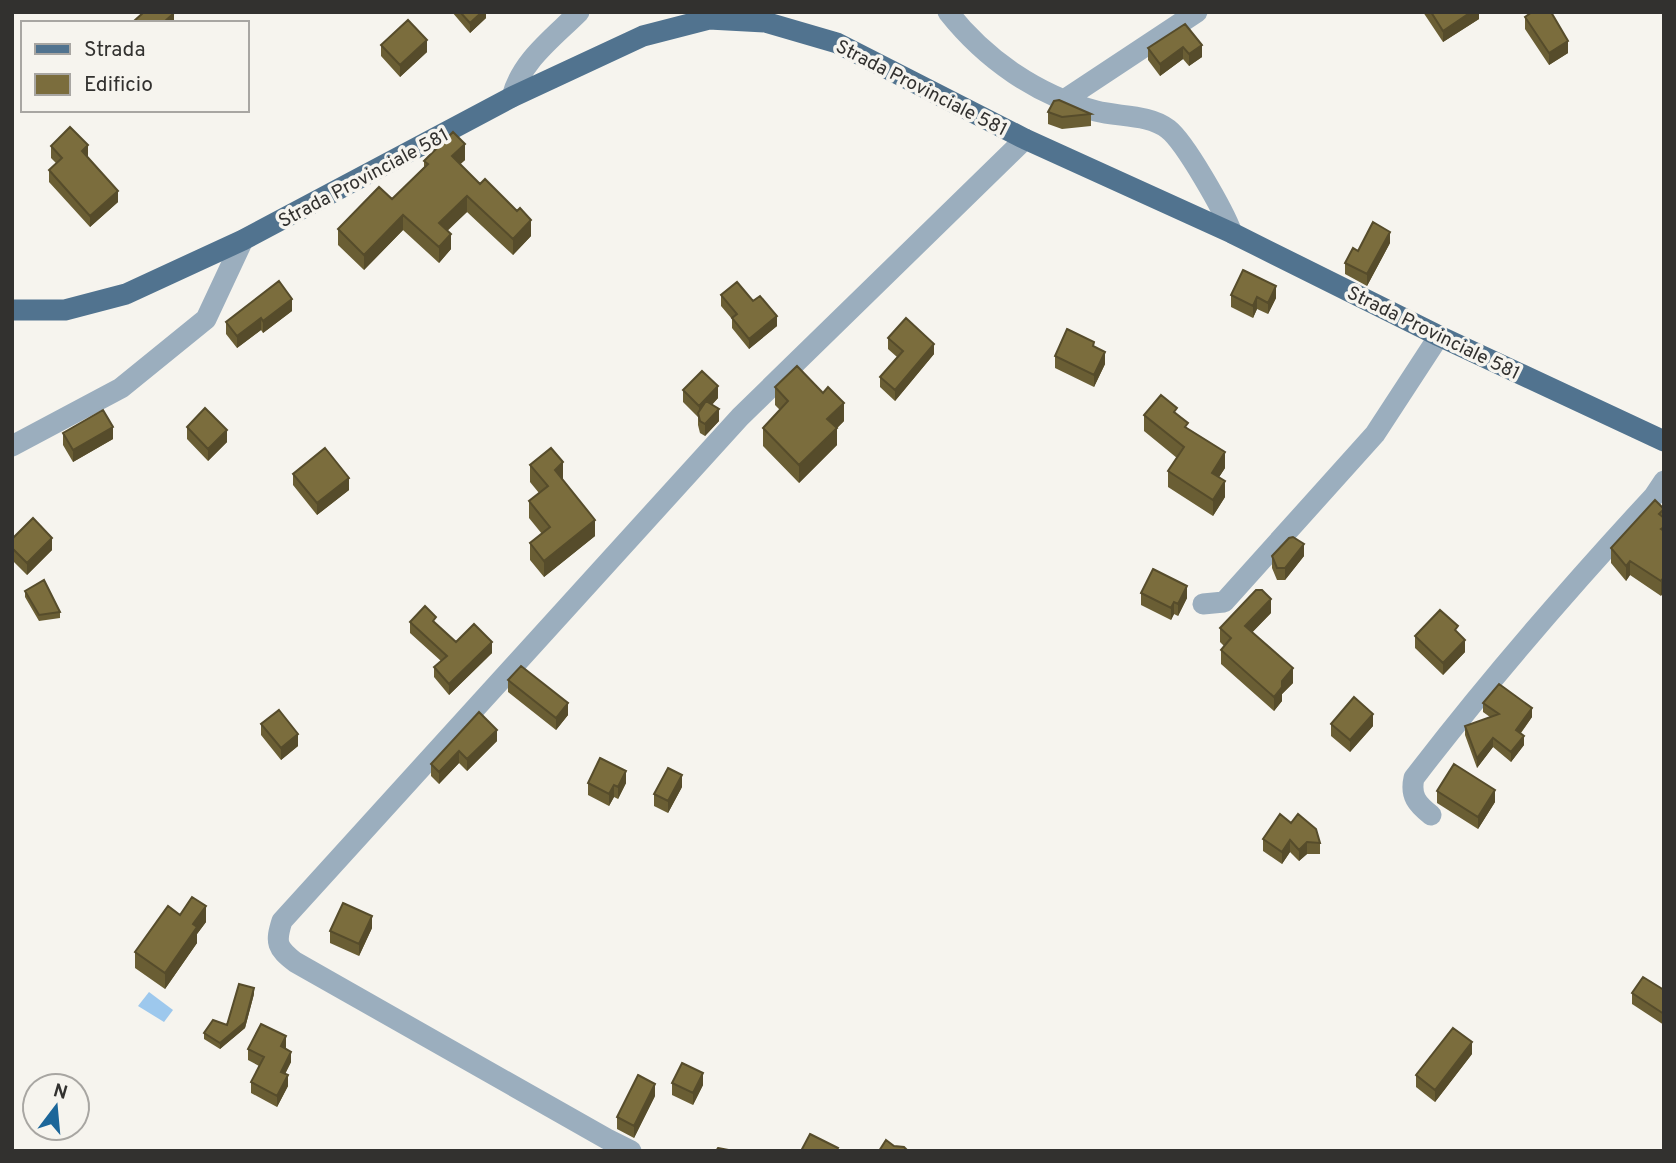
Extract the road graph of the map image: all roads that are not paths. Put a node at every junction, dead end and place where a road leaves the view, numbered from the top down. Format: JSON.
{"nodes":[{"id":1,"x":579,"y":12,"type":"edge"},
{"id":2,"x":948,"y":12,"type":"edge"},
{"id":3,"x":1197,"y":12,"type":"edge"},
{"id":4,"x":512,"y":97,"type":"junction"},
{"id":5,"x":1064,"y":100,"type":"junction"},
{"id":6,"x":1025,"y":139,"type":"junction"},
{"id":7,"x":1232,"y":233,"type":"junction"},
{"id":8,"x":243,"y":240,"type":"junction"},
{"id":9,"x":12,"y":310,"type":"edge"},
{"id":10,"x":1439,"y":336,"type":"junction"},
{"id":11,"x":1664,"y":440,"type":"edge"},
{"id":12,"x":12,"y":446,"type":"edge"},
{"id":13,"x":1664,"y":481,"type":"edge"},
{"id":14,"x":1203,"y":604,"type":"dead end"},
{"id":15,"x":1431,"y":816,"type":"dead end"},
{"id":16,"x":631,"y":1151,"type":"edge"}],
"edges":[{"from":1,"to":4,"type":"street"},
{"from":2,"to":5,"type":"street"},
{"from":3,"to":5,"type":"street"},
{"from":4,"to":6,"type":"main road","name":"Strada Provinciale 581"},
{"from":4,"to":8,"type":"main road","name":"Strada Provinciale 581"},
{"from":5,"to":7,"type":"street"},
{"from":6,"to":7,"type":"main road","name":"Strada Provinciale 581"},
{"from":6,"to":16,"type":"street"},
{"from":7,"to":10,"type":"main road","name":"Strada Provinciale 581"},
{"from":8,"to":9,"type":"main road","name":"Strada Provinciale 581"},
{"from":8,"to":12,"type":"street"},
{"from":10,"to":11,"type":"main road","name":"Strada Provinciale 581"},
{"from":10,"to":14,"type":"street"},
{"from":13,"to":15,"type":"street"}]}
